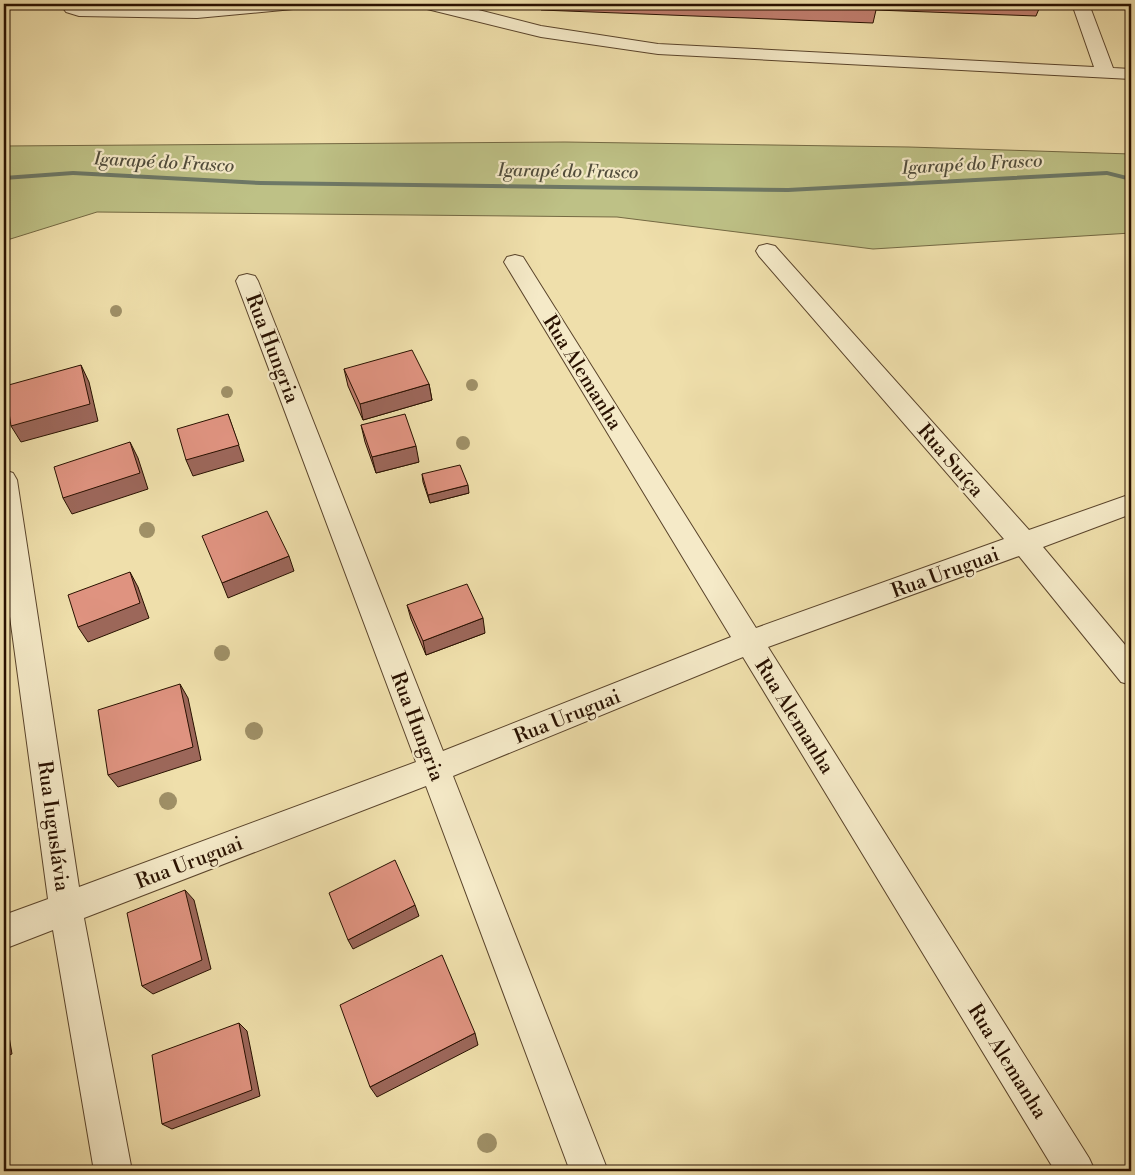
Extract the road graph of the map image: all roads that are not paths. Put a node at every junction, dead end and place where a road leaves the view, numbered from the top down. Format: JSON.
{"nodes":[{"id":1,"x":73,"y":4,"type":"edge"},
{"id":2,"x":292,"y":4,"type":"edge"},
{"id":3,"x":429,"y":4,"type":"edge"},
{"id":4,"x":1081,"y":4,"type":"edge"},
{"id":5,"x":1105,"y":72,"type":"junction"},
{"id":6,"x":1131,"y":74,"type":"edge"},
{"id":7,"x":767,"y":251,"type":"dead end"},
{"id":8,"x":515,"y":262,"type":"dead end"},
{"id":9,"x":247,"y":281,"type":"dead end"},
{"id":10,"x":4,"y":480,"type":"edge"},
{"id":11,"x":1131,"y":504,"type":"edge"},
{"id":12,"x":1024,"y":544,"type":"junction"},
{"id":13,"x":750,"y":642,"type":"junction"},
{"id":14,"x":1131,"y":673,"type":"edge"},
{"id":15,"x":434,"y":769,"type":"junction"},
{"id":16,"x":66,"y":908,"type":"junction"},
{"id":17,"x":4,"y":932,"type":"edge"},
{"id":18,"x":113,"y":1171,"type":"edge"},
{"id":19,"x":589,"y":1171,"type":"edge"},
{"id":20,"x":1076,"y":1171,"type":"edge"}],
"edges":[{"from":1,"to":2,"type":"street"},
{"from":3,"to":5,"type":"street"},
{"from":4,"to":5,"type":"street"},
{"from":5,"to":6,"type":"street"},
{"from":7,"to":12,"type":"street","name":"Rua Suíça"},
{"from":8,"to":13,"type":"street","name":"Rua Alemanha"},
{"from":9,"to":15,"type":"street","name":"Rua Hungria"},
{"from":10,"to":16,"type":"street","name":"Rua Iuguslávia"},
{"from":11,"to":12,"type":"street","name":"Rua Uruguai"},
{"from":12,"to":13,"type":"street","name":"Rua Uruguai"},
{"from":12,"to":14,"type":"street","name":"Rua Suíça"},
{"from":13,"to":15,"type":"street","name":"Rua Uruguai"},
{"from":13,"to":20,"type":"street","name":"Rua Alemanha"},
{"from":15,"to":16,"type":"street","name":"Rua Uruguai"},
{"from":15,"to":19,"type":"street","name":"Rua Hungria"},
{"from":16,"to":17,"type":"street","name":"Rua Uruguai"},
{"from":16,"to":18,"type":"street","name":"Rua Iuguslávia"}]}
